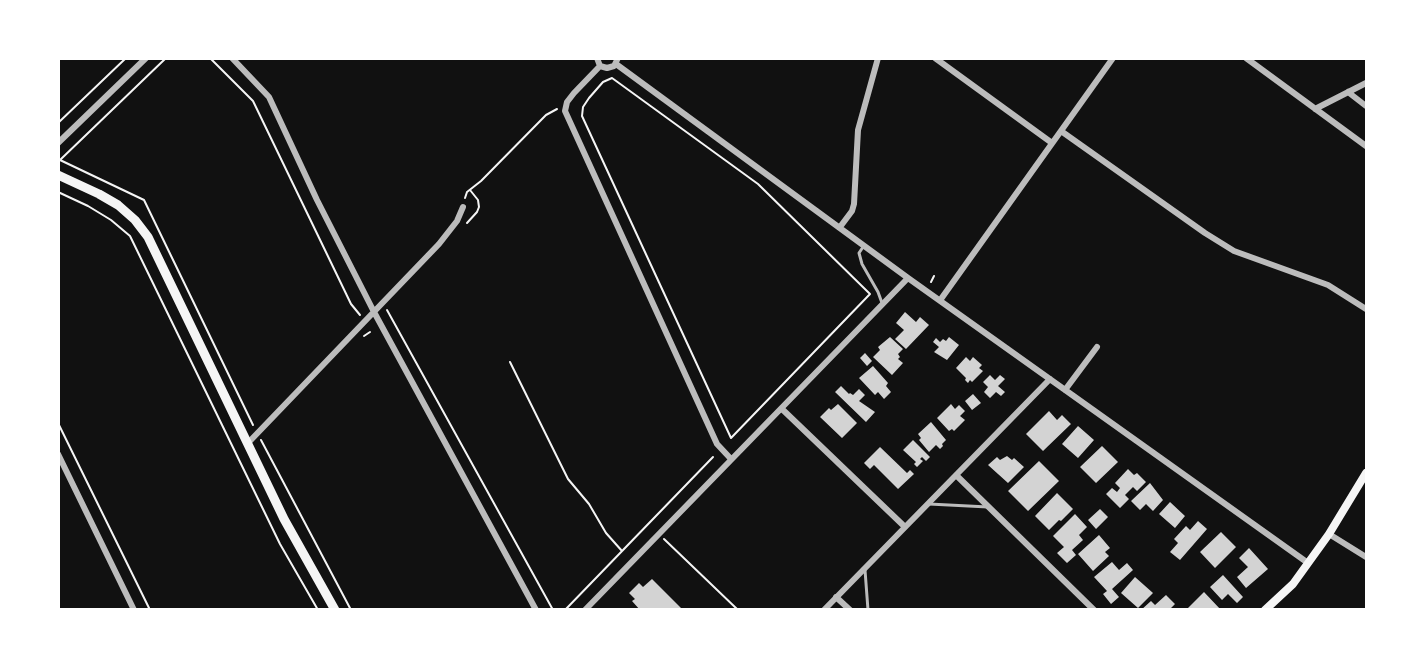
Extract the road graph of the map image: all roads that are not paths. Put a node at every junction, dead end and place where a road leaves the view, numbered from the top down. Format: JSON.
{"nodes":[{"id":1,"x":146,"y":58,"type":"edge"},
{"id":2,"x":231,"y":58,"type":"edge"},
{"id":3,"x":597,"y":58,"type":"edge"},
{"id":4,"x":878,"y":58,"type":"edge"},
{"id":5,"x":936,"y":58,"type":"edge"},
{"id":6,"x":1113,"y":58,"type":"edge"},
{"id":7,"x":1246,"y":58,"type":"edge"},
{"id":8,"x":617,"y":61,"type":"edge"},
{"id":9,"x":600,"y":66,"type":"junction"},
{"id":10,"x":1366,"y":83,"type":"edge"},
{"id":11,"x":1348,"y":92,"type":"junction"},
{"id":12,"x":1366,"y":106,"type":"edge"},
{"id":13,"x":1315,"y":109,"type":"junction"},
{"id":14,"x":1061,"y":130,"type":"junction"},
{"id":15,"x":58,"y":143,"type":"edge"},
{"id":16,"x":1052,"y":143,"type":"junction"},
{"id":17,"x":1366,"y":146,"type":"edge"},
{"id":18,"x":58,"y":175,"type":"edge"},
{"id":19,"x":463,"y":207,"type":"road end"},
{"id":20,"x":840,"y":227,"type":"junction"},
{"id":21,"x":863,"y":245,"type":"junction"},
{"id":22,"x":908,"y":278,"type":"junction"},
{"id":23,"x":941,"y":299,"type":"junction"},
{"id":24,"x":883,"y":304,"type":"junction"},
{"id":25,"x":1366,"y":309,"type":"edge"},
{"id":26,"x":374,"y":312,"type":"junction"},
{"id":27,"x":1097,"y":347,"type":"dead end"},
{"id":28,"x":1050,"y":379,"type":"junction"},
{"id":29,"x":1065,"y":390,"type":"junction"},
{"id":30,"x":782,"y":409,"type":"junction"},
{"id":31,"x":248,"y":443,"type":"junction"},
{"id":32,"x":58,"y":454,"type":"edge"},
{"id":33,"x":731,"y":459,"type":"junction"},
{"id":34,"x":1366,"y":473,"type":"edge"},
{"id":35,"x":956,"y":475,"type":"junction"},
{"id":36,"x":927,"y":504,"type":"junction"},
{"id":37,"x":990,"y":507,"type":"junction"},
{"id":38,"x":905,"y":527,"type":"junction"},
{"id":39,"x":1329,"y":534,"type":"junction"},
{"id":40,"x":1366,"y":557,"type":"edge"},
{"id":41,"x":1308,"y":563,"type":"junction"},
{"id":42,"x":865,"y":569,"type":"junction"},
{"id":43,"x":836,"y":597,"type":"junction"},
{"id":44,"x":134,"y":609,"type":"edge"},
{"id":45,"x":335,"y":609,"type":"edge"},
{"id":46,"x":536,"y":609,"type":"edge"},
{"id":47,"x":585,"y":609,"type":"edge"},
{"id":48,"x":824,"y":609,"type":"edge"},
{"id":49,"x":850,"y":609,"type":"edge"},
{"id":50,"x":868,"y":609,"type":"edge"},
{"id":51,"x":1094,"y":609,"type":"edge"},
{"id":52,"x":1265,"y":609,"type":"edge"}],
"edges":[{"from":1,"to":15,"type":"street"},
{"from":2,"to":26,"type":"street"},
{"from":3,"to":9,"type":"street"},
{"from":4,"to":20,"type":"street"},
{"from":5,"to":16,"type":"street"},
{"from":6,"to":14,"type":"street"},
{"from":7,"to":13,"type":"street"},
{"from":8,"to":9,"type":"street"},
{"from":8,"to":20,"type":"street"},
{"from":9,"to":33,"type":"street"},
{"from":10,"to":11,"type":"street"},
{"from":11,"to":12,"type":"street"},
{"from":11,"to":13,"type":"street"},
{"from":13,"to":17,"type":"street"},
{"from":14,"to":16,"type":"street"},
{"from":14,"to":25,"type":"street"},
{"from":16,"to":23,"type":"street"},
{"from":18,"to":31,"type":"main road"},
{"from":19,"to":26,"type":"street"},
{"from":20,"to":21,"type":"street"},
{"from":21,"to":22,"type":"street"},
{"from":21,"to":24,"type":"lane"},
{"from":22,"to":23,"type":"street"},
{"from":22,"to":24,"type":"street"},
{"from":23,"to":28,"type":"street"},
{"from":24,"to":30,"type":"street"},
{"from":26,"to":31,"type":"street"},
{"from":26,"to":46,"type":"street"},
{"from":27,"to":29,"type":"street"},
{"from":28,"to":29,"type":"street"},
{"from":28,"to":35,"type":"street"},
{"from":29,"to":41,"type":"street"},
{"from":30,"to":33,"type":"street"},
{"from":30,"to":38,"type":"street"},
{"from":31,"to":45,"type":"main road"},
{"from":32,"to":44,"type":"street"},
{"from":33,"to":47,"type":"street"},
{"from":34,"to":39,"type":"main road"},
{"from":35,"to":36,"type":"street"},
{"from":35,"to":37,"type":"street"},
{"from":36,"to":37,"type":"lane"},
{"from":36,"to":38,"type":"street"},
{"from":37,"to":51,"type":"street"},
{"from":38,"to":42,"type":"street"},
{"from":39,"to":40,"type":"street"},
{"from":39,"to":41,"type":"main road"},
{"from":41,"to":52,"type":"main road"},
{"from":42,"to":43,"type":"street"},
{"from":42,"to":50,"type":"lane"},
{"from":43,"to":48,"type":"street"},
{"from":43,"to":49,"type":"street"}]}
